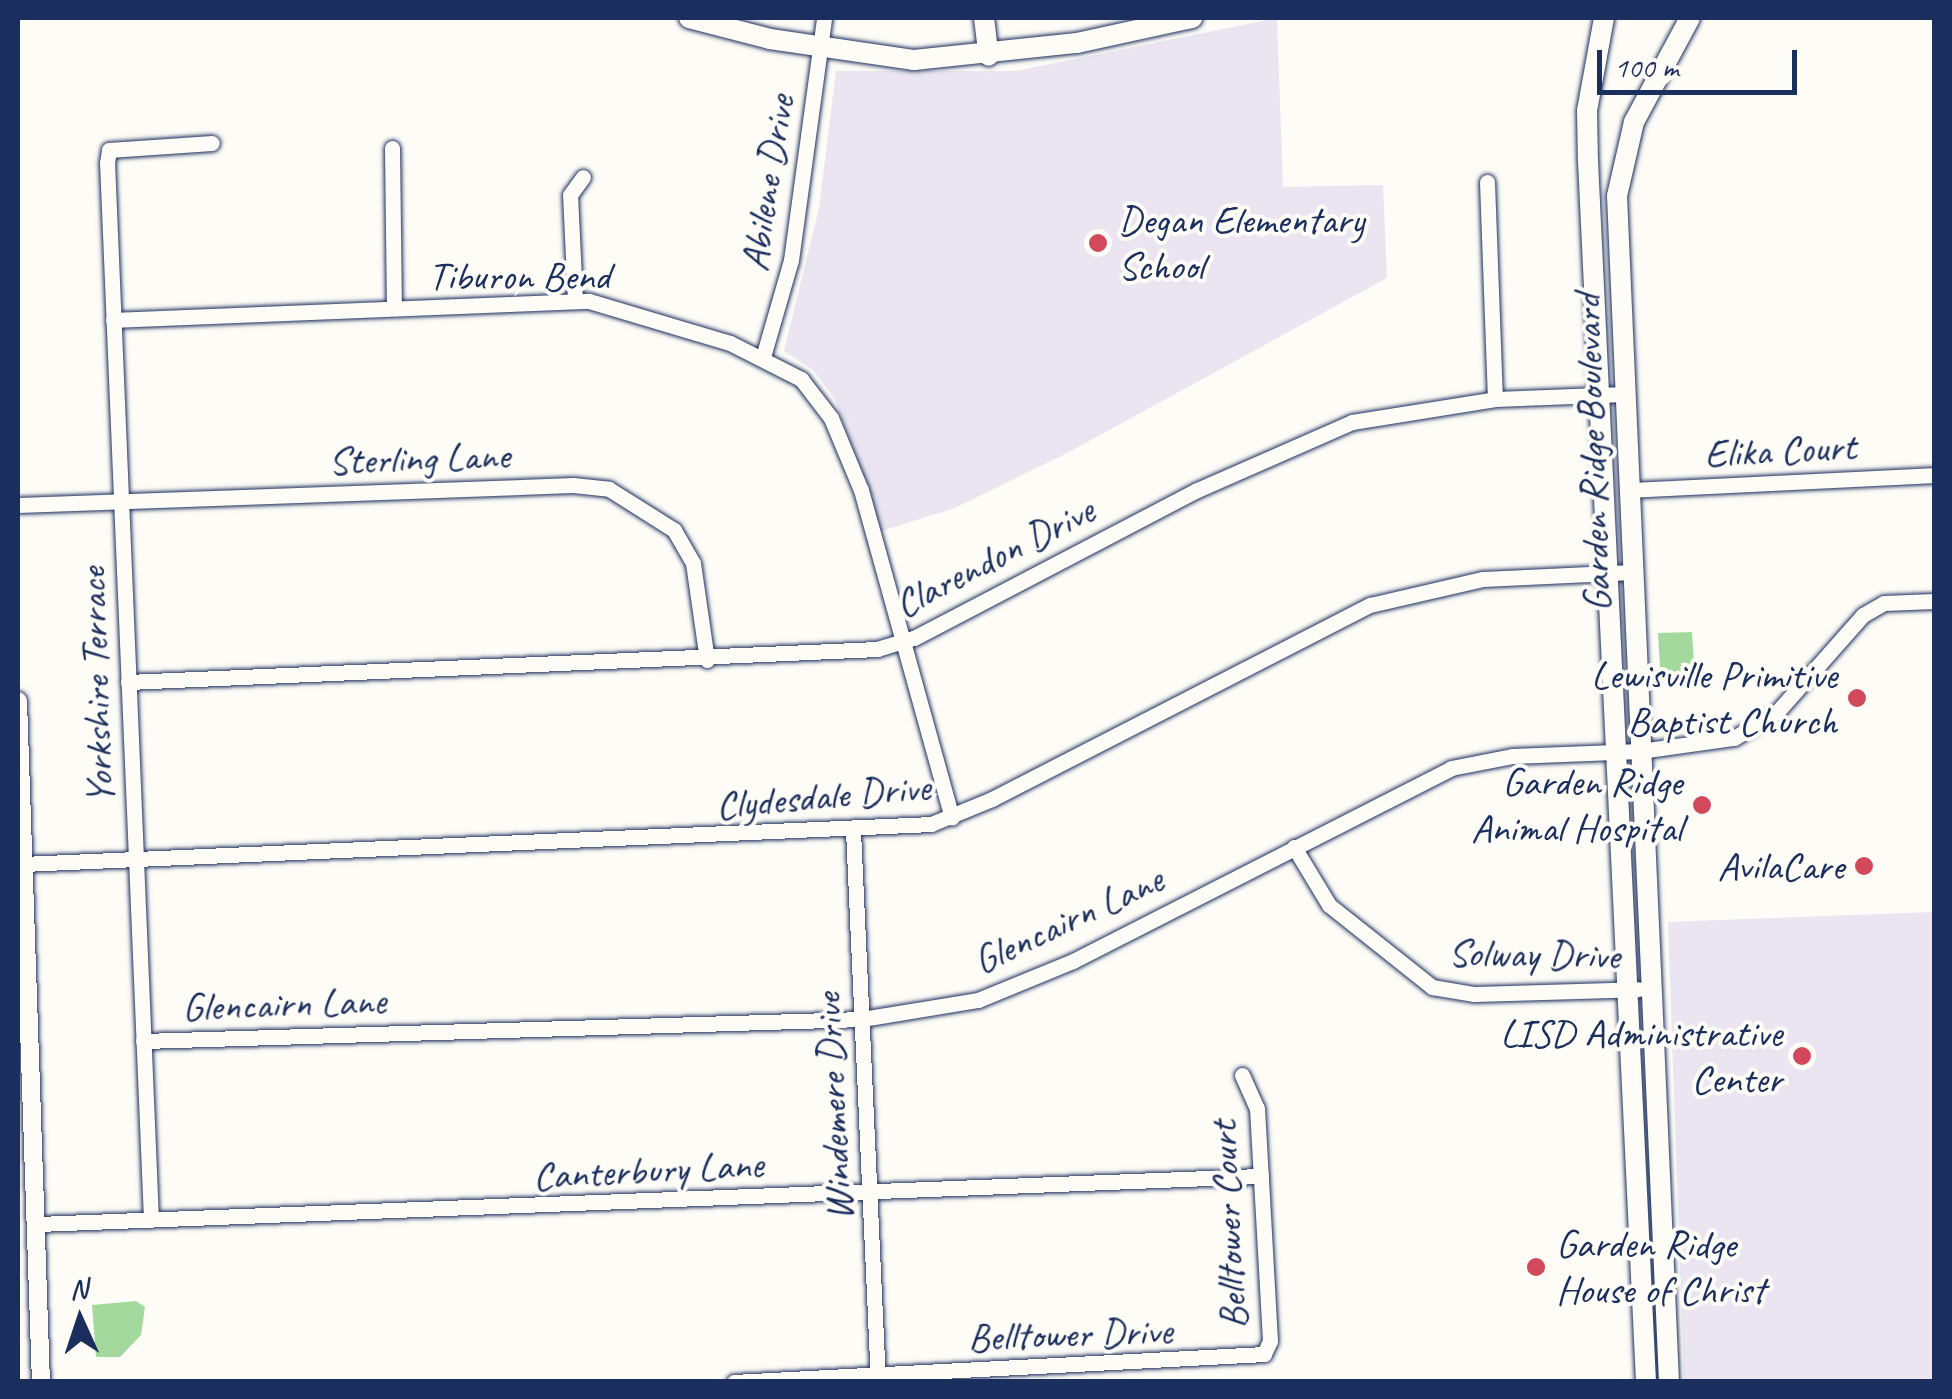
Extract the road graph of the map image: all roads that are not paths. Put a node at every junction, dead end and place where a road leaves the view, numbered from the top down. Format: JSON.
{"nodes":[{"id":1,"x":689,"y":18,"type":"edge"},
{"id":2,"x":824,"y":18,"type":"edge"},
{"id":3,"x":984,"y":18,"type":"edge"},
{"id":4,"x":1192,"y":18,"type":"edge"},
{"id":5,"x":1604,"y":18,"type":"edge"},
{"id":6,"x":1690,"y":18,"type":"edge"},
{"id":7,"x":820,"y":47,"type":"junction"},
{"id":8,"x":988,"y":56,"type":"junction"},
{"id":9,"x":212,"y":143,"type":"dead end"},
{"id":10,"x":392,"y":148,"type":"dead end"},
{"id":11,"x":583,"y":176,"type":"dead end"},
{"id":12,"x":1487,"y":182,"type":"dead end"},
{"id":13,"x":575,"y":300,"type":"junction"},
{"id":14,"x":394,"y":308,"type":"junction"},
{"id":15,"x":113,"y":320,"type":"junction"},
{"id":16,"x":763,"y":357,"type":"junction"},
{"id":17,"x":1599,"y":392,"type":"junction"},
{"id":18,"x":1625,"y":394,"type":"junction"},
{"id":19,"x":1495,"y":398,"type":"junction"},
{"id":20,"x":1934,"y":475,"type":"edge"},
{"id":21,"x":1629,"y":490,"type":"junction"},
{"id":22,"x":121,"y":502,"type":"junction"},
{"id":23,"x":18,"y":506,"type":"edge"},
{"id":24,"x":1632,"y":572,"type":"junction"},
{"id":25,"x":1607,"y":574,"type":"junction"},
{"id":26,"x":1934,"y":600,"type":"edge"},
{"id":27,"x":903,"y":641,"type":"junction"},
{"id":28,"x":708,"y":660,"type":"junction"},
{"id":29,"x":128,"y":682,"type":"junction"},
{"id":30,"x":18,"y":701,"type":"edge"},
{"id":31,"x":1640,"y":752,"type":"junction"},
{"id":32,"x":1615,"y":753,"type":"junction"},
{"id":33,"x":952,"y":818,"type":"junction"},
{"id":34,"x":853,"y":830,"type":"junction"},
{"id":35,"x":1294,"y":847,"type":"junction"},
{"id":36,"x":136,"y":861,"type":"junction"},
{"id":37,"x":24,"y":864,"type":"junction"},
{"id":38,"x":1652,"y":988,"type":"junction"},
{"id":39,"x":1627,"y":990,"type":"junction"},
{"id":40,"x":862,"y":1018,"type":"junction"},
{"id":41,"x":144,"y":1041,"type":"junction"},
{"id":42,"x":1242,"y":1075,"type":"dead end"},
{"id":43,"x":1659,"y":1143,"type":"junction"},
{"id":44,"x":1634,"y":1144,"type":"junction"},
{"id":45,"x":1260,"y":1176,"type":"junction"},
{"id":46,"x":870,"y":1193,"type":"junction"},
{"id":47,"x":151,"y":1220,"type":"junction"},
{"id":48,"x":38,"y":1224,"type":"junction"},
{"id":49,"x":40,"y":1328,"type":"junction"},
{"id":50,"x":1264,"y":1354,"type":"junction"},
{"id":51,"x":1283,"y":1360,"type":"dead end"},
{"id":52,"x":878,"y":1378,"type":"edge"},
{"id":53,"x":40,"y":1382,"type":"edge"},
{"id":54,"x":52,"y":1382,"type":"edge"},
{"id":55,"x":734,"y":1382,"type":"edge"},
{"id":56,"x":1646,"y":1382,"type":"edge"},
{"id":57,"x":1669,"y":1382,"type":"edge"}],
"edges":[{"from":1,"to":7,"type":"main road"},
{"from":2,"to":7,"type":"street","name":"Abilene Drive"},
{"from":3,"to":8,"type":"main road"},
{"from":4,"to":8,"type":"main road"},
{"from":5,"to":17,"type":"main road"},
{"from":6,"to":18,"type":"main road","name":"Garden Ridge Boulevard"},
{"from":7,"to":8,"type":"main road"},
{"from":7,"to":16,"type":"street","name":"Abilene Drive"},
{"from":9,"to":15,"type":"street","name":"Yorkshire Terrace"},
{"from":10,"to":14,"type":"street"},
{"from":11,"to":13,"type":"street"},
{"from":12,"to":19,"type":"street"},
{"from":13,"to":14,"type":"street","name":"Tiburon Bend"},
{"from":13,"to":16,"type":"street","name":"Tiburon Bend"},
{"from":14,"to":15,"type":"street","name":"Tiburon Bend"},
{"from":15,"to":22,"type":"street","name":"Yorkshire Terrace"},
{"from":16,"to":27,"type":"street","name":"Tiburon Bend"},
{"from":17,"to":18,"type":"street","name":"Clarendon Drive"},
{"from":17,"to":19,"type":"street","name":"Clarendon Drive"},
{"from":17,"to":25,"type":"main road"},
{"from":18,"to":21,"type":"main road","name":"Garden Ridge Boulevard"},
{"from":19,"to":27,"type":"street","name":"Clarendon Drive"},
{"from":20,"to":21,"type":"street","name":"Elika Court"},
{"from":21,"to":24,"type":"main road","name":"Garden Ridge Boulevard"},
{"from":22,"to":23,"type":"street","name":"Sterling Lane"},
{"from":22,"to":28,"type":"street","name":"Sterling Lane"},
{"from":22,"to":29,"type":"street","name":"Yorkshire Terrace"},
{"from":24,"to":25,"type":"street","name":"Clydesdale Drive"},
{"from":24,"to":31,"type":"main road","name":"Garden Ridge Boulevard"},
{"from":25,"to":32,"type":"main road"},
{"from":25,"to":33,"type":"street","name":"Clydesdale Drive"},
{"from":26,"to":31,"type":"street","name":"Glencairn Lane"},
{"from":27,"to":28,"type":"street","name":"Clarendon Drive"},
{"from":27,"to":33,"type":"street","name":"Tiburon Bend"},
{"from":28,"to":29,"type":"street","name":"Clarendon Drive"},
{"from":29,"to":36,"type":"street","name":"Yorkshire Terrace"},
{"from":30,"to":37,"type":"street"},
{"from":31,"to":32,"type":"street","name":"Glencairn Lane"},
{"from":31,"to":38,"type":"main road","name":"Garden Ridge Boulevard"},
{"from":32,"to":35,"type":"street","name":"Glencairn Lane"},
{"from":32,"to":39,"type":"main road"},
{"from":33,"to":34,"type":"street","name":"Clydesdale Drive"},
{"from":34,"to":36,"type":"street","name":"Clydesdale Drive"},
{"from":34,"to":40,"type":"street","name":"Windemere Drive"},
{"from":35,"to":39,"type":"street","name":"Solway Drive"},
{"from":35,"to":40,"type":"street","name":"Glencairn Lane"},
{"from":36,"to":37,"type":"street","name":"Clydesdale Drive"},
{"from":36,"to":41,"type":"street","name":"Yorkshire Terrace"},
{"from":37,"to":48,"type":"street"},
{"from":38,"to":39,"type":"street","name":"Solway Drive"},
{"from":38,"to":43,"type":"main road","name":"Garden Ridge Boulevard"},
{"from":39,"to":44,"type":"main road"},
{"from":40,"to":41,"type":"street","name":"Glencairn Lane"},
{"from":40,"to":46,"type":"street","name":"Windemere Drive"},
{"from":41,"to":47,"type":"street","name":"Yorkshire Terrace"},
{"from":42,"to":45,"type":"street","name":"Belltower Court"},
{"from":43,"to":44,"type":"main road"},
{"from":43,"to":57,"type":"main road","name":"Garden Ridge Boulevard"},
{"from":44,"to":56,"type":"main road"},
{"from":45,"to":46,"type":"street","name":"Canterbury Lane"},
{"from":45,"to":50,"type":"street","name":"Belltower Court"},
{"from":46,"to":47,"type":"street","name":"Canterbury Lane"},
{"from":46,"to":52,"type":"street","name":"Windemere Drive"},
{"from":47,"to":48,"type":"street","name":"Canterbury Lane"},
{"from":48,"to":49,"type":"street"},
{"from":49,"to":53,"type":"street"},
{"from":49,"to":54,"type":"street"},
{"from":50,"to":51,"type":"street","name":"Belltower Court"},
{"from":50,"to":52,"type":"street","name":"Belltower Drive"},
{"from":52,"to":55,"type":"street","name":"Belltower Drive"}]}
